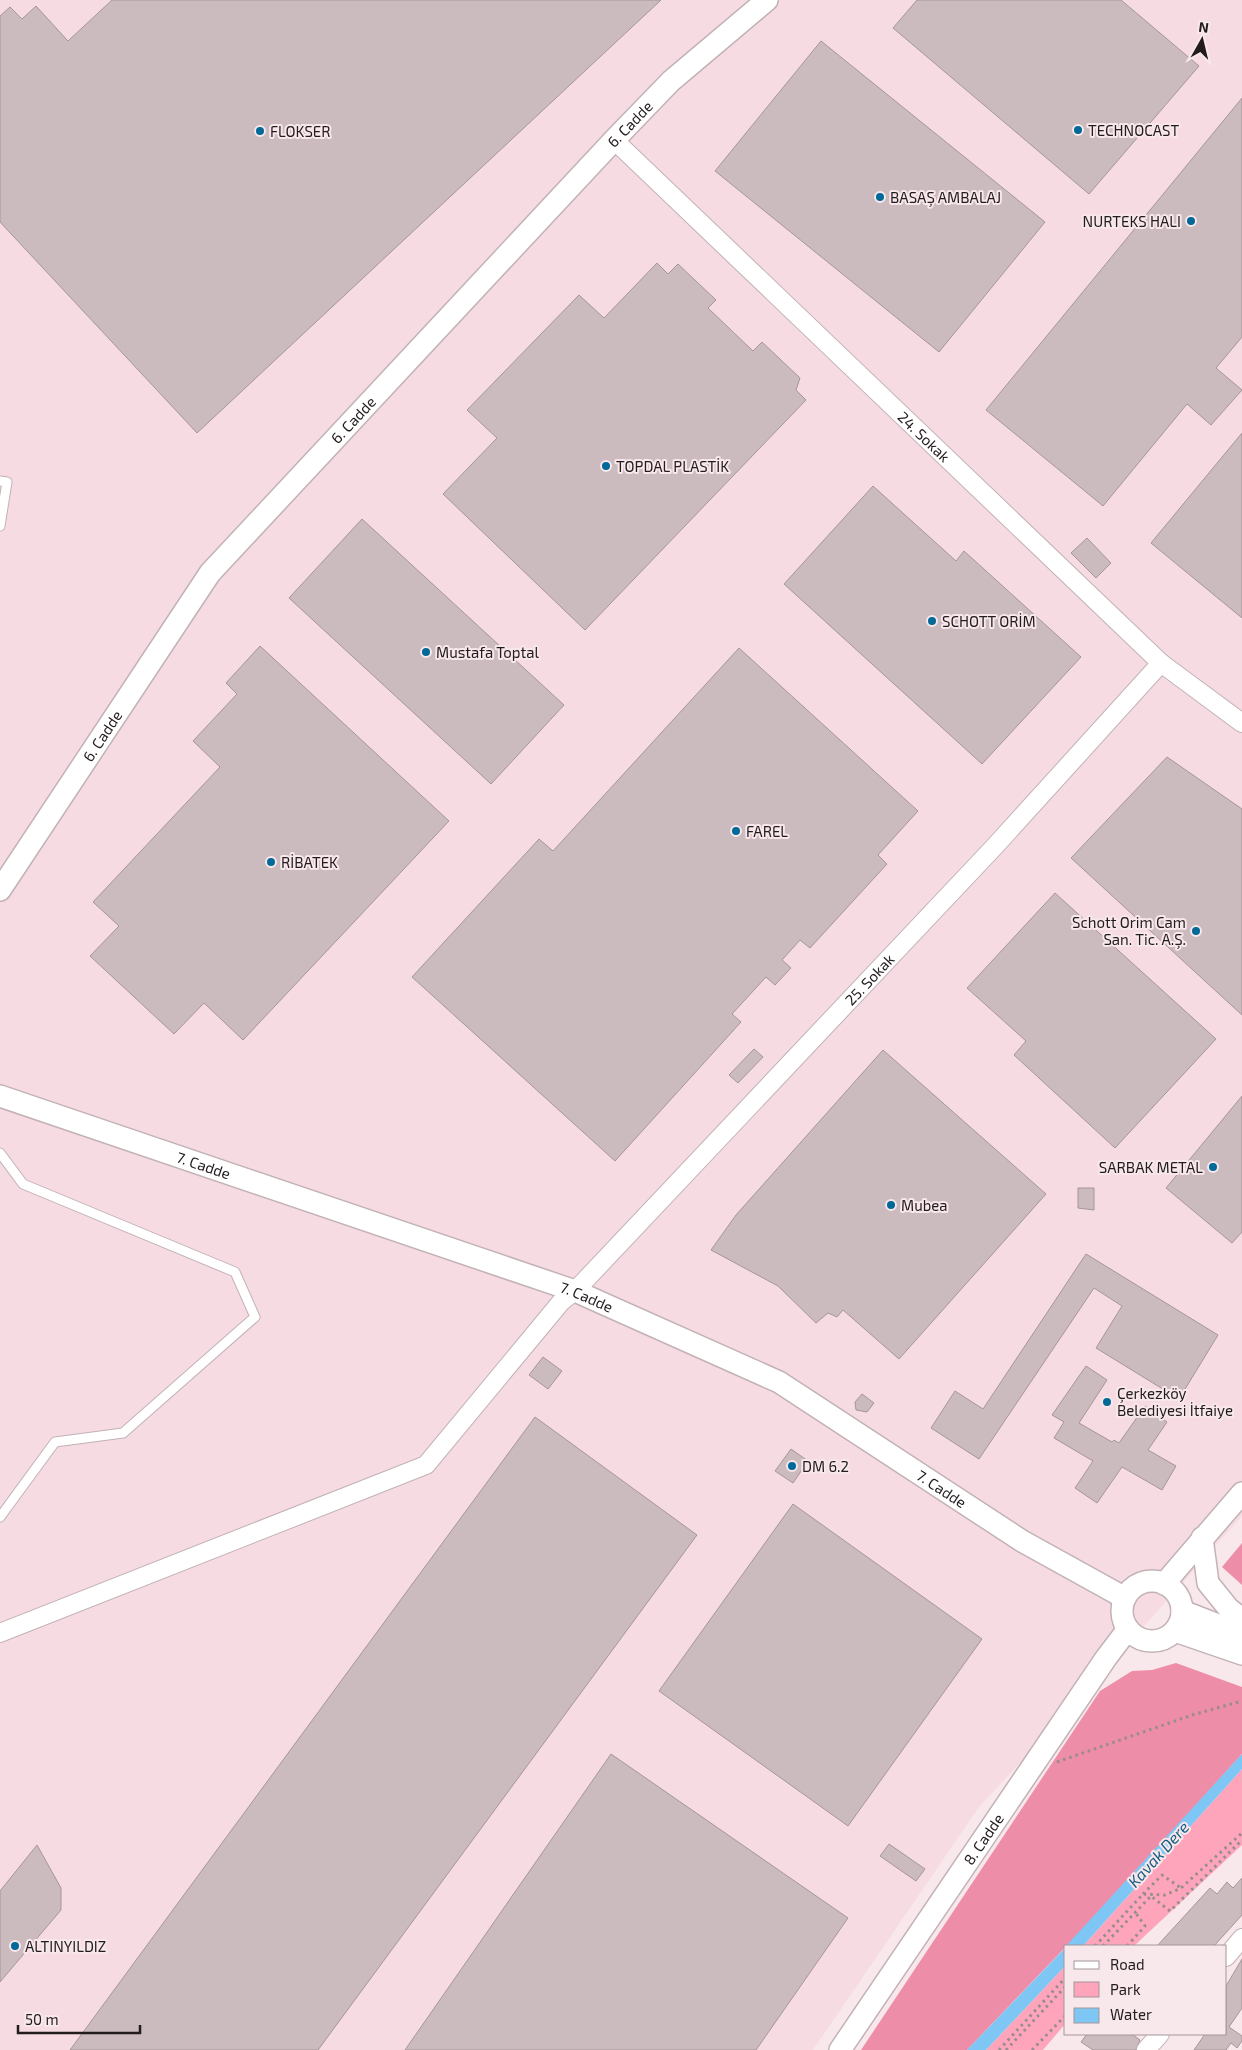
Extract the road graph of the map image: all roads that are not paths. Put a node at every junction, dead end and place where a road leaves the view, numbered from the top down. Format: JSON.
{"nodes":[{"id":1,"x":768,"y":0,"type":"edge"},
{"id":2,"x":614,"y":140,"type":"junction"},
{"id":3,"x":0,"y":481,"type":"edge"},
{"id":4,"x":0,"y":526,"type":"edge"},
{"id":5,"x":1160,"y":663,"type":"junction"},
{"id":6,"x":1242,"y":723,"type":"edge"},
{"id":7,"x":0,"y":890,"type":"edge"},
{"id":8,"x":0,"y":1096,"type":"edge"},
{"id":9,"x":0,"y":1153,"type":"edge"},
{"id":10,"x":575,"y":1292,"type":"junction"},
{"id":11,"x":1242,"y":1493,"type":"edge"},
{"id":12,"x":0,"y":1517,"type":"edge"},
{"id":13,"x":1202,"y":1538,"type":"junction"},
{"id":14,"x":1164,"y":1584,"type":"junction"},
{"id":15,"x":1126,"y":1598,"type":"junction"},
{"id":16,"x":1182,"y":1610,"type":"junction"},
{"id":17,"x":1242,"y":1618,"type":"edge"},
{"id":18,"x":1128,"y":1629,"type":"junction"},
{"id":19,"x":1174,"y":1631,"type":"junction"},
{"id":20,"x":0,"y":1633,"type":"edge"},
{"id":21,"x":1242,"y":1637,"type":"edge"},
{"id":22,"x":1242,"y":1654,"type":"edge"},
{"id":23,"x":1242,"y":1938,"type":"edge"},
{"id":24,"x":1227,"y":1956,"type":"edge"},
{"id":25,"x":1159,"y":2035,"type":"edge"},
{"id":26,"x":840,"y":2050,"type":"edge"},
{"id":27,"x":1146,"y":2050,"type":"edge"}],
"edges":[{"from":1,"to":2,"type":"street","name":"6. Cadde"},
{"from":2,"to":5,"type":"street","name":"24. Sokak"},
{"from":2,"to":7,"type":"street","name":"6. Cadde"},
{"from":3,"to":4,"type":"lane"},
{"from":5,"to":6,"type":"street","name":"24. Sokak"},
{"from":5,"to":10,"type":"street","name":"25. Sokak"},
{"from":8,"to":10,"type":"street","name":"7. Cadde"},
{"from":9,"to":12,"type":"lane"},
{"from":10,"to":15,"type":"street","name":"7. Cadde"},
{"from":10,"to":20,"type":"street","name":"25. Sokak"},
{"from":11,"to":13,"type":"street"},
{"from":13,"to":14,"type":"street"},
{"from":13,"to":17,"type":"street"},
{"from":14,"to":15,"type":"street"},
{"from":14,"to":16,"type":"street"},
{"from":15,"to":18,"type":"street"},
{"from":16,"to":19,"type":"street"},
{"from":16,"to":21,"type":"street"},
{"from":18,"to":19,"type":"street"},
{"from":18,"to":26,"type":"street","name":"8. Cadde"},
{"from":19,"to":22,"type":"street"},
{"from":23,"to":24,"type":"street"},
{"from":25,"to":27,"type":"street"}]}
